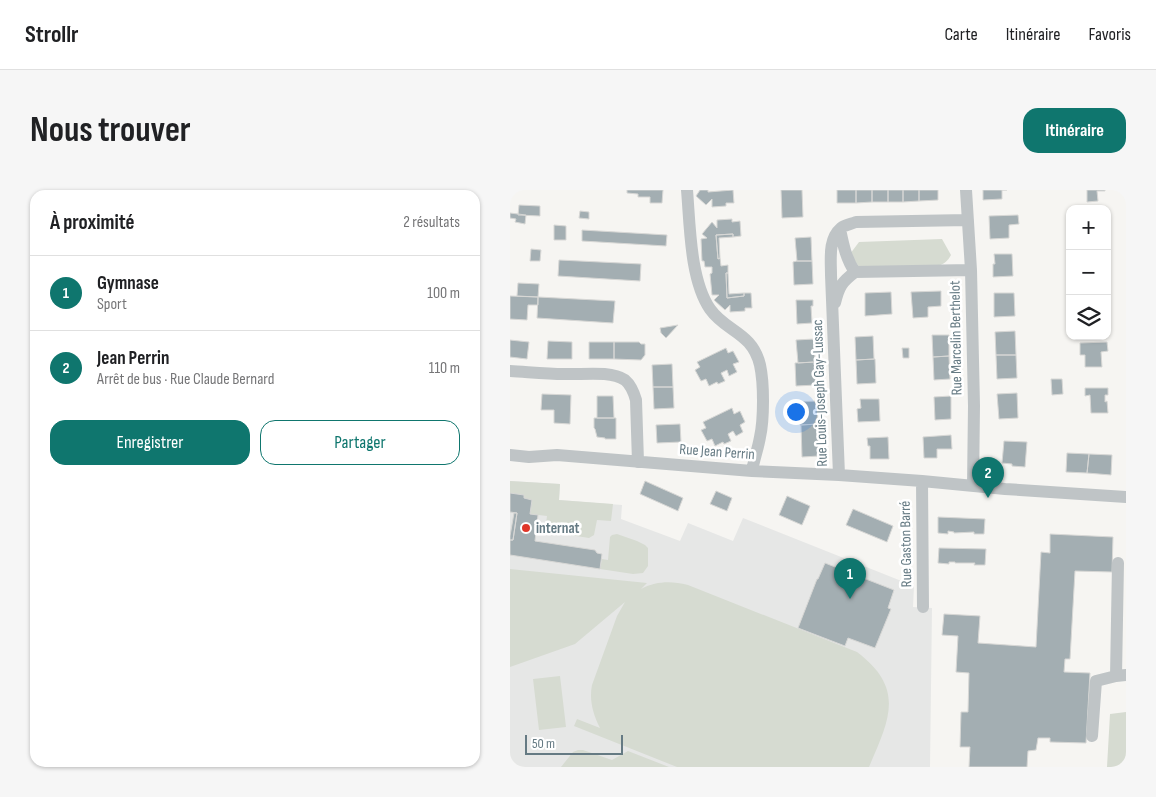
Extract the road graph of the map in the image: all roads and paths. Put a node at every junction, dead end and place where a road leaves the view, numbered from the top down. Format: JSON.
{"nodes":[{"id":1,"x":687,"y":190,"type":"edge"},
{"id":2,"x":966,"y":190,"type":"edge"},
{"id":3,"x":968,"y":220,"type":"junction"},
{"id":4,"x":840,"y":229,"type":"junction"},
{"id":5,"x":971,"y":270,"type":"junction"},
{"id":6,"x":855,"y":272,"type":"junction"},
{"id":7,"x":833,"y":310,"type":"junction"},
{"id":8,"x":510,"y":371,"type":"edge"},
{"id":9,"x":510,"y":455,"type":"edge"},
{"id":10,"x":638,"y":462,"type":"junction"},
{"id":11,"x":752,"y":471,"type":"junction"},
{"id":12,"x":839,"y":475,"type":"junction"},
{"id":13,"x":922,"y":481,"type":"junction"},
{"id":14,"x":973,"y":486,"type":"junction"},
{"id":15,"x":1126,"y":497,"type":"edge"},
{"id":16,"x":1118,"y":563,"type":"dead end"},
{"id":17,"x":923,"y":607,"type":"dead end"},
{"id":18,"x":1121,"y":675,"type":"edge"},
{"id":19,"x":1092,"y":736,"type":"dead end"}],
"edges":[{"from":1,"to":11,"type":"street"},
{"from":2,"to":3,"type":"street","name":"Rue Marcelin Berthelot"},
{"from":3,"to":4,"type":"street"},
{"from":3,"to":5,"type":"street","name":"Rue Marcelin Berthelot"},
{"from":4,"to":6,"type":"street"},
{"from":4,"to":7,"type":"street","name":"Rue Louis-Joseph Gay-Lussac"},
{"from":5,"to":6,"type":"street"},
{"from":5,"to":14,"type":"street","name":"Rue Marcelin Berthelot"},
{"from":6,"to":7,"type":"street","name":"Rue Louis-Joseph Gay-Lussac"},
{"from":7,"to":12,"type":"street","name":"Rue Louis-Joseph Gay-Lussac"},
{"from":8,"to":10,"type":"street"},
{"from":9,"to":10,"type":"street","name":"Rue Jean Perrin"},
{"from":10,"to":11,"type":"street","name":"Rue Jean Perrin"},
{"from":11,"to":12,"type":"street","name":"Rue Jean Perrin"},
{"from":12,"to":13,"type":"street","name":"Rue Jean Perrin"},
{"from":13,"to":14,"type":"street","name":"Rue Jean Perrin"},
{"from":13,"to":17,"type":"street","name":"Rue Gaston Barré"},
{"from":14,"to":15,"type":"street","name":"Rue Jean Perrin"},
{"from":16,"to":18,"type":"street"},
{"from":18,"to":19,"type":"street"}]}
